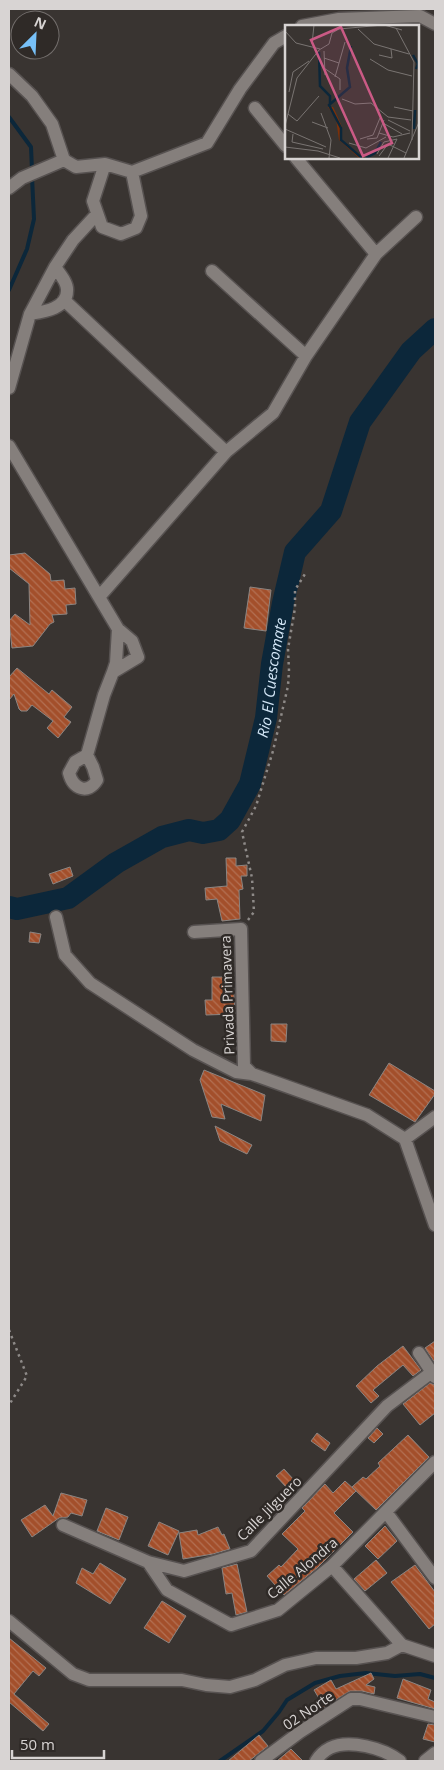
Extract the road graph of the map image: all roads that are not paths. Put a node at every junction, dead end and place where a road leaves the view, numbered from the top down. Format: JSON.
{"nodes":[{"id":1,"x":423,"y":12,"type":"edge"},
{"id":2,"x":435,"y":24,"type":"edge"},
{"id":3,"x":307,"y":25,"type":"edge"},
{"id":4,"x":285,"y":37,"type":"edge"},
{"id":5,"x":9,"y":66,"type":"edge"},
{"id":6,"x":9,"y":74,"type":"edge"},
{"id":7,"x":32,"y":96,"type":"junction"},
{"id":8,"x":255,"y":108,"type":"dead end"},
{"id":9,"x":285,"y":145,"type":"edge"},
{"id":10,"x":297,"y":159,"type":"edge"},
{"id":11,"x":64,"y":160,"type":"junction"},
{"id":12,"x":105,"y":164,"type":"junction"},
{"id":13,"x":132,"y":172,"type":"junction"},
{"id":14,"x":9,"y":188,"type":"edge"},
{"id":15,"x":97,"y":214,"type":"junction"},
{"id":16,"x":416,"y":217,"type":"dead end"},
{"id":17,"x":376,"y":254,"type":"junction"},
{"id":18,"x":55,"y":267,"type":"junction"},
{"id":19,"x":212,"y":271,"type":"dead end"},
{"id":20,"x":64,"y":300,"type":"junction"},
{"id":21,"x":30,"y":314,"type":"junction"},
{"id":22,"x":306,"y":356,"type":"junction"},
{"id":23,"x":9,"y":388,"type":"edge"},
{"id":24,"x":9,"y":446,"type":"edge"},
{"id":25,"x":226,"y":452,"type":"junction"},
{"id":26,"x":99,"y":597,"type":"junction"},
{"id":27,"x":118,"y":629,"type":"junction"},
{"id":28,"x":113,"y":672,"type":"junction"},
{"id":29,"x":86,"y":755,"type":"dead end"},
{"id":30,"x":56,"y":917,"type":"dead end"},
{"id":31,"x":194,"y":932,"type":"dead end"},
{"id":32,"x":252,"y":1074,"type":"junction"},
{"id":33,"x":435,"y":1117,"type":"edge"},
{"id":34,"x":405,"y":1140,"type":"junction"},
{"id":35,"x":435,"y":1225,"type":"edge"},
{"id":36,"x":419,"y":1353,"type":"dead end"},
{"id":37,"x":434,"y":1374,"type":"edge"},
{"id":38,"x":435,"y":1462,"type":"edge"},
{"id":39,"x":386,"y":1512,"type":"junction"},
{"id":40,"x":63,"y":1525,"type":"dead end"},
{"id":41,"x":148,"y":1562,"type":"junction"},
{"id":42,"x":332,"y":1566,"type":"junction"},
{"id":43,"x":435,"y":1578,"type":"edge"},
{"id":44,"x":9,"y":1621,"type":"edge"},
{"id":45,"x":402,"y":1645,"type":"junction"},
{"id":46,"x":435,"y":1656,"type":"edge"},
{"id":47,"x":435,"y":1717,"type":"edge"},
{"id":48,"x":435,"y":1753,"type":"edge"},
{"id":49,"x":260,"y":1761,"type":"edge"},
{"id":50,"x":316,"y":1761,"type":"edge"},
{"id":51,"x":400,"y":1761,"type":"edge"},
{"id":52,"x":425,"y":1761,"type":"edge"}],
"edges":[{"from":1,"to":2,"type":"street"},
{"from":1,"to":3,"type":"street"},
{"from":4,"to":13,"type":"street"},
{"from":5,"to":7,"type":"street"},
{"from":6,"to":7,"type":"street"},
{"from":7,"to":11,"type":"street"},
{"from":8,"to":9,"type":"street"},
{"from":10,"to":17,"type":"street"},
{"from":11,"to":12,"type":"street"},
{"from":11,"to":14,"type":"street"},
{"from":12,"to":13,"type":"street"},
{"from":12,"to":15,"type":"street"},
{"from":13,"to":15,"type":"street"},
{"from":15,"to":18,"type":"street"},
{"from":16,"to":17,"type":"street"},
{"from":17,"to":22,"type":"street"},
{"from":18,"to":20,"type":"street"},
{"from":18,"to":21,"type":"street"},
{"from":19,"to":22,"type":"street"},
{"from":20,"to":21,"type":"street"},
{"from":20,"to":25,"type":"street"},
{"from":21,"to":23,"type":"street"},
{"from":22,"to":25,"type":"street"},
{"from":24,"to":26,"type":"street"},
{"from":25,"to":26,"type":"street"},
{"from":26,"to":27,"type":"street"},
{"from":27,"to":28,"type":"street"},
{"from":27,"to":28,"type":"street"},
{"from":28,"to":29,"type":"street"},
{"from":30,"to":32,"type":"street"},
{"from":31,"to":32,"type":"street","name":"Privada Primavera"},
{"from":32,"to":34,"type":"street"},
{"from":33,"to":34,"type":"street"},
{"from":34,"to":35,"type":"street"},
{"from":36,"to":37,"type":"street","name":"Calle Jilguero"},
{"from":37,"to":41,"type":"street","name":"Calle Jilguero"},
{"from":38,"to":39,"type":"street","name":"Calle Alondra"},
{"from":39,"to":42,"type":"street","name":"Calle Alondra"},
{"from":39,"to":43,"type":"street"},
{"from":40,"to":41,"type":"street","name":"Calle Jilguero"},
{"from":41,"to":42,"type":"street","name":"Calle Alondra"},
{"from":42,"to":45,"type":"street"},
{"from":44,"to":45,"type":"street"},
{"from":45,"to":46,"type":"street"},
{"from":47,"to":49,"type":"street","name":"02 Norte"},
{"from":48,"to":52,"type":"street"},
{"from":50,"to":51,"type":"street"}]}
